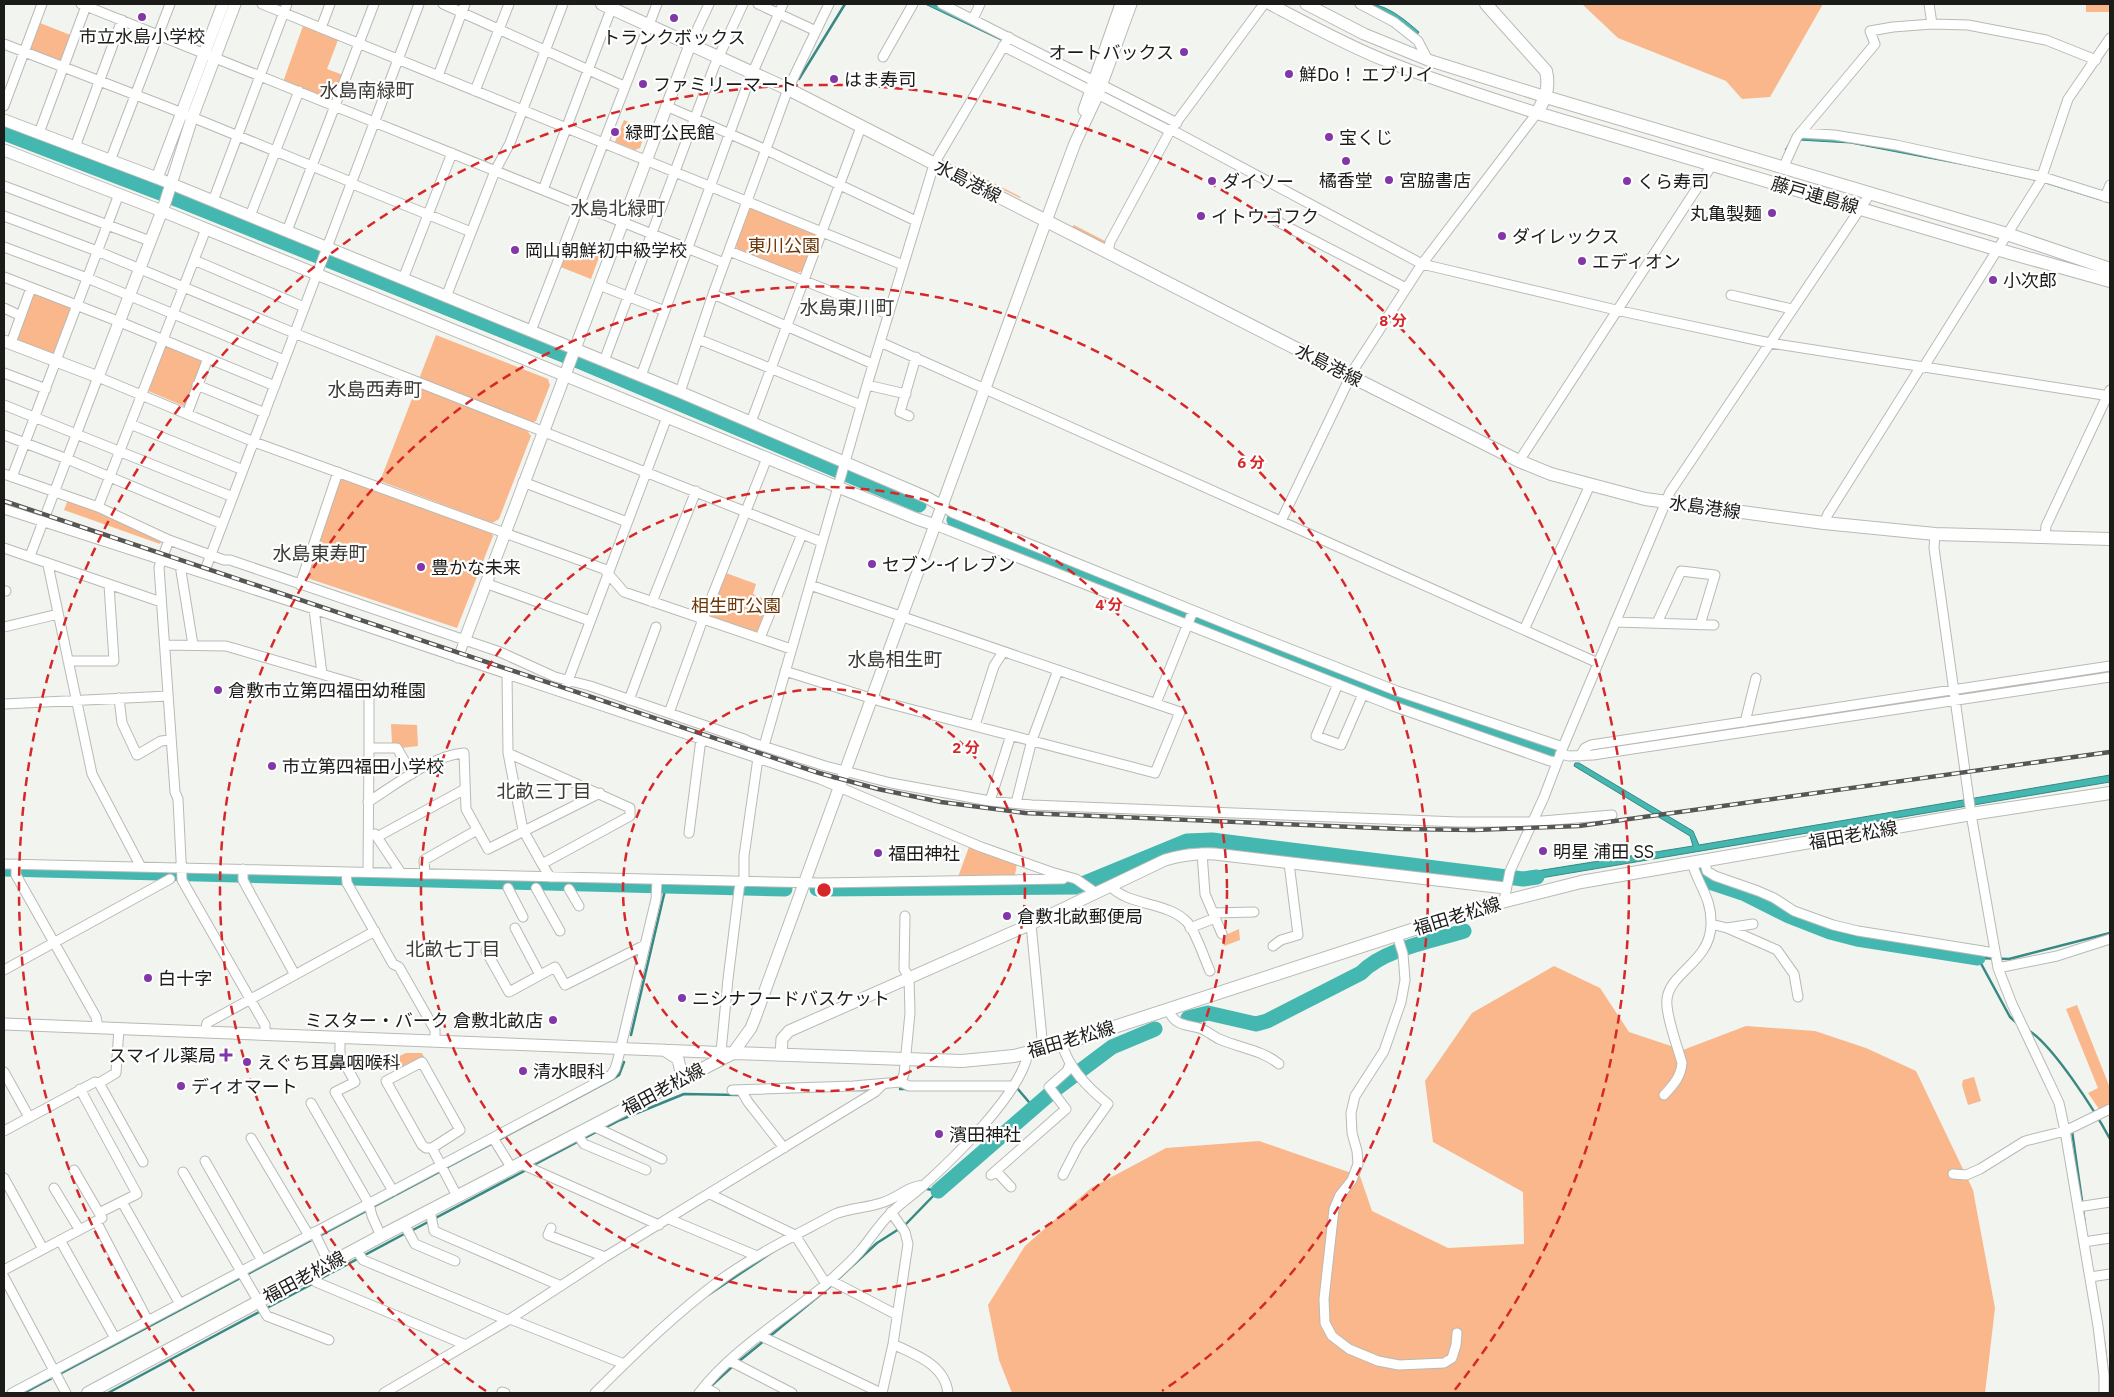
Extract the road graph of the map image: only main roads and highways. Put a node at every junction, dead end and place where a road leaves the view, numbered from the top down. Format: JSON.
{"nodes":[{"id":1,"x":1486,"y":4,"type":"edge"},
{"id":2,"x":609,"y":5,"type":"edge"},
{"id":3,"x":1546,"y":97,"type":"junction"},
{"id":4,"x":2055,"y":249,"type":"junction"},
{"id":5,"x":2110,"y":260,"type":"edge"},
{"id":6,"x":2110,"y":269,"type":"edge"},
{"id":7,"x":2083,"y":272,"type":"junction"},
{"id":8,"x":2110,"y":281,"type":"edge"},
{"id":9,"x":2110,"y":287,"type":"edge"},
{"id":10,"x":2110,"y":539,"type":"edge"},
{"id":11,"x":2110,"y":793,"type":"edge"},
{"id":12,"x":88,"y":1393,"type":"edge"}],
"edges":[{"from":1,"to":3,"type":"main road"},
{"from":2,"to":10,"type":"main road","name":"水島港線"},
{"from":3,"to":4,"type":"main road","name":"藤戸連島線"},
{"from":3,"to":7,"type":"main road","name":"藤戸連島線"},
{"from":4,"to":5,"type":"main road"},
{"from":4,"to":6,"type":"main road","name":"藤戸連島線"},
{"from":7,"to":8,"type":"main road","name":"藤戸連島線"},
{"from":7,"to":9,"type":"main road"},
{"from":11,"to":12,"type":"main road","name":"福田老松線"}]}
